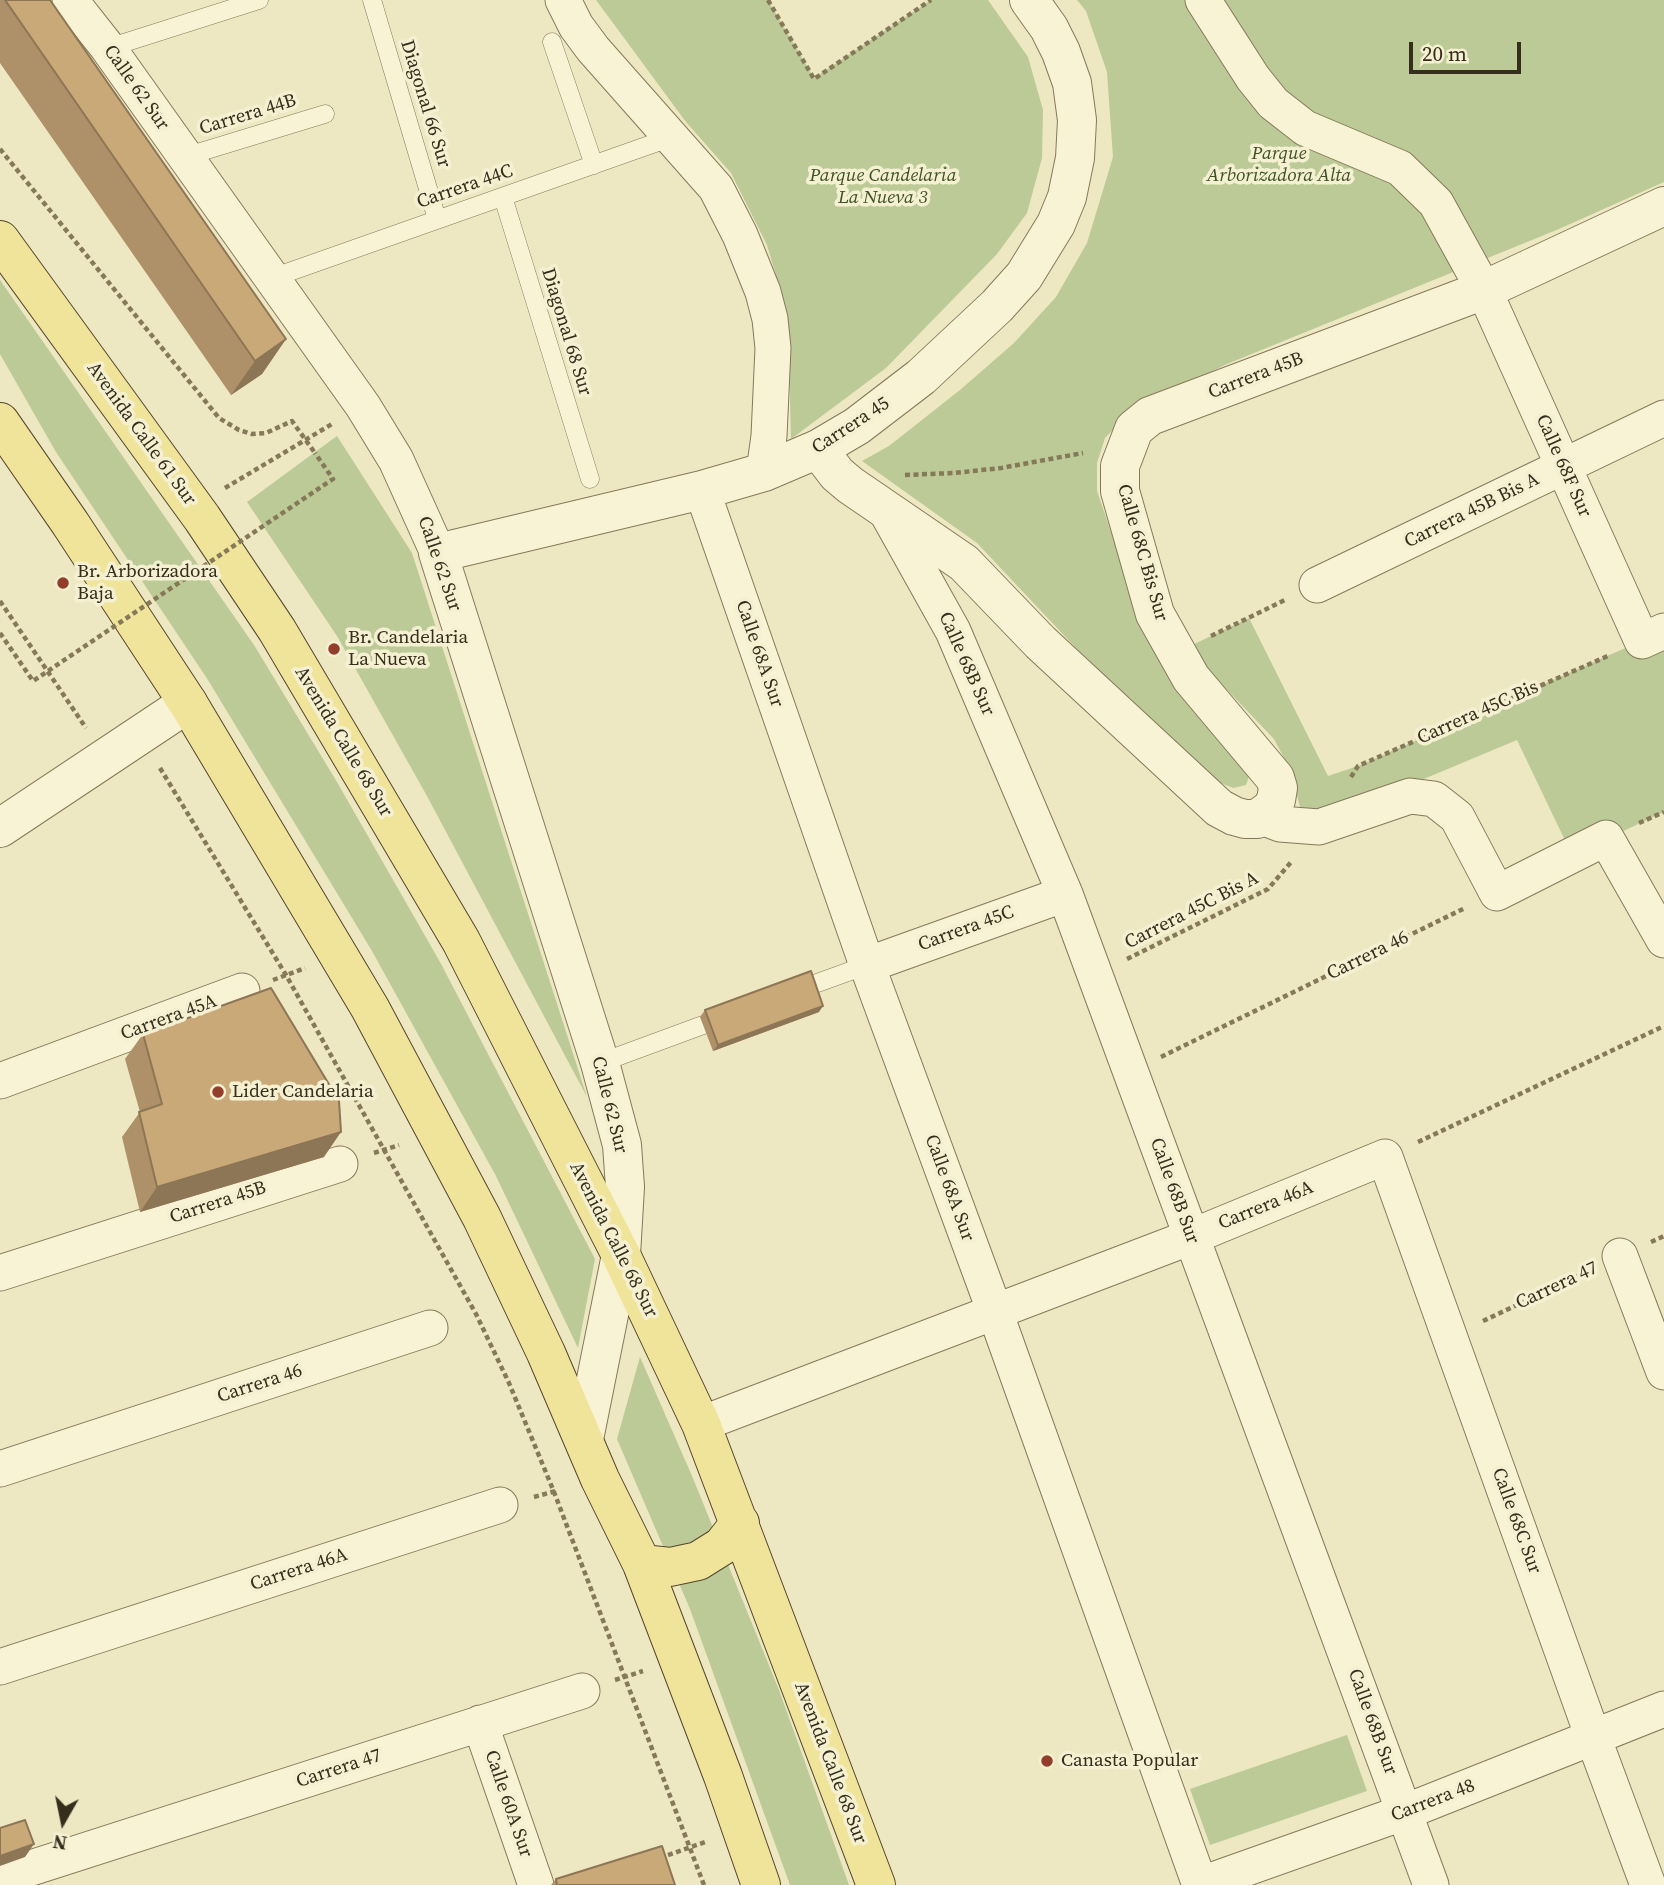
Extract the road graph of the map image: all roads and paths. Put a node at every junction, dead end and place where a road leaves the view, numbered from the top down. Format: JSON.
{"nodes":[{"id":1,"x":71,"y":0,"type":"edge"},
{"id":2,"x":259,"y":0,"type":"edge"},
{"id":3,"x":372,"y":0,"type":"edge"},
{"id":4,"x":563,"y":0,"type":"edge"},
{"id":5,"x":768,"y":0,"type":"edge"},
{"id":6,"x":931,"y":0,"type":"edge"},
{"id":7,"x":1028,"y":0,"type":"edge"},
{"id":8,"x":1203,"y":0,"type":"edge"},
{"id":9,"x":552,"y":42,"type":"dead end"},
{"id":10,"x":108,"y":48,"type":"junction"},
{"id":11,"x":325,"y":114,"type":"dead end"},
{"id":12,"x":672,"y":137,"type":"junction"},
{"id":13,"x":0,"y":149,"type":"edge"},
{"id":14,"x":184,"y":157,"type":"junction"},
{"id":15,"x":594,"y":165,"type":"junction"},
{"id":16,"x":503,"y":197,"type":"junction"},
{"id":17,"x":1664,"y":206,"type":"edge"},
{"id":18,"x":437,"y":219,"type":"junction"},
{"id":19,"x":0,"y":240,"type":"edge"},
{"id":20,"x":272,"y":278,"type":"junction"},
{"id":21,"x":1484,"y":290,"type":"junction"},
{"id":22,"x":1664,"y":418,"type":"edge"},
{"id":23,"x":0,"y":422,"type":"edge"},
{"id":24,"x":306,"y":440,"type":"junction"},
{"id":25,"x":1128,"y":442,"type":"junction"},
{"id":26,"x":827,"y":462,"type":"junction"},
{"id":27,"x":1563,"y":467,"type":"junction"},
{"id":28,"x":764,"y":472,"type":"junction"},
{"id":29,"x":590,"y":479,"type":"dead end"},
{"id":30,"x":221,"y":491,"type":"dead end"},
{"id":31,"x":702,"y":491,"type":"junction"},
{"id":32,"x":886,"y":511,"type":"junction"},
{"id":33,"x":438,"y":553,"type":"junction"},
{"id":34,"x":1317,"y":585,"type":"dead end"},
{"id":35,"x":0,"y":601,"type":"edge"},
{"id":36,"x":278,"y":630,"type":"joint"},
{"id":37,"x":0,"y":633,"type":"edge"},
{"id":38,"x":1653,"y":636,"type":"edge"},
{"id":39,"x":188,"y":703,"type":"junction"},
{"id":40,"x":106,"y":757,"type":"junction"},
{"id":41,"x":1351,"y":778,"type":"dead end"},
{"id":42,"x":1262,"y":817,"type":"junction"},
{"id":43,"x":1320,"y":827,"type":"junction"},
{"id":44,"x":0,"y":828,"type":"edge"},
{"id":45,"x":1497,"y":892,"type":"junction"},
{"id":46,"x":1065,"y":894,"type":"junction"},
{"id":47,"x":1664,"y":940,"type":"edge"},
{"id":48,"x":338,"y":956,"type":"junction"},
{"id":49,"x":867,"y":965,"type":"junction"},
{"id":50,"x":1095,"y":975,"type":"junction"},
{"id":51,"x":809,"y":986,"type":"edge"},
{"id":52,"x":242,"y":991,"type":"joint"},
{"id":53,"x":703,"y":1025,"type":"dead end"},
{"id":54,"x":1664,"y":1026,"type":"edge"},
{"id":55,"x":600,"y":1063,"type":"junction"},
{"id":56,"x":1130,"y":1072,"type":"junction"},
{"id":57,"x":0,"y":1081,"type":"edge"},
{"id":58,"x":436,"y":1132,"type":"junction"},
{"id":59,"x":1385,"y":1157,"type":"junction"},
{"id":60,"x":340,"y":1164,"type":"joint"},
{"id":61,"x":1664,"y":1236,"type":"edge"},
{"id":62,"x":1191,"y":1237,"type":"junction"},
{"id":63,"x":621,"y":1255,"type":"junction"},
{"id":64,"x":1620,"y":1256,"type":"junction"},
{"id":65,"x":0,"y":1273,"type":"edge"},
{"id":66,"x":520,"y":1299,"type":"junction"},
{"id":67,"x":995,"y":1312,"type":"junction"},
{"id":68,"x":430,"y":1328,"type":"joint"},
{"id":69,"x":1451,"y":1337,"type":"junction"},
{"id":70,"x":1664,"y":1372,"type":"edge"},
{"id":71,"x":701,"y":1424,"type":"junction"},
{"id":72,"x":584,"y":1438,"type":"junction"},
{"id":73,"x":0,"y":1469,"type":"edge"},
{"id":74,"x":600,"y":1479,"type":"junction"},
{"id":75,"x":500,"y":1505,"type":"joint"},
{"id":76,"x":740,"y":1523,"type":"junction"},
{"id":77,"x":642,"y":1564,"type":"junction"},
{"id":78,"x":677,"y":1660,"type":"junction"},
{"id":79,"x":0,"y":1667,"type":"edge"},
{"id":80,"x":582,"y":1691,"type":"joint"},
{"id":81,"x":1664,"y":1709,"type":"edge"},
{"id":82,"x":480,"y":1723,"type":"junction"},
{"id":83,"x":1592,"y":1737,"type":"junction"},
{"id":84,"x":1405,"y":1812,"type":"junction"},
{"id":85,"x":742,"y":1830,"type":"junction"},
{"id":86,"x":657,"y":1859,"type":"edge"},
{"id":87,"x":0,"y":1878,"type":"edge"},
{"id":88,"x":536,"y":1885,"type":"edge"},
{"id":89,"x":761,"y":1885,"type":"edge"},
{"id":90,"x":876,"y":1885,"type":"edge"},
{"id":91,"x":1200,"y":1885,"type":"edge"},
{"id":92,"x":1431,"y":1885,"type":"edge"},
{"id":93,"x":1648,"y":1885,"type":"edge"}],
"edges":[{"from":1,"to":10,"type":"street","name":"Calle 62 Sur"},
{"from":2,"to":10,"type":"lane"},
{"from":3,"to":18,"type":"lane","name":"Diagonal 66 Sur"},
{"from":4,"to":12,"type":"street"},
{"from":5,"to":6,"type":"path"},
{"from":7,"to":26,"type":"street","name":"Carrera 45"},
{"from":8,"to":21,"type":"street"},
{"from":9,"to":15,"type":"lane"},
{"from":10,"to":14,"type":"street","name":"Calle 62 Sur"},
{"from":11,"to":14,"type":"lane","name":"Carrera 44B"},
{"from":12,"to":15,"type":"lane","name":"Carrera 44C"},
{"from":12,"to":28,"type":"street"},
{"from":13,"to":24,"type":"path"},
{"from":14,"to":20,"type":"street","name":"Calle 62 Sur"},
{"from":15,"to":16,"type":"lane","name":"Carrera 44C"},
{"from":16,"to":18,"type":"lane","name":"Carrera 44C"},
{"from":16,"to":29,"type":"lane","name":"Diagonal 68 Sur"},
{"from":17,"to":21,"type":"street","name":"Carrera 45B"},
{"from":18,"to":20,"type":"lane","name":"Carrera 44C"},
{"from":19,"to":36,"type":"main road","name":"Avenida Calle 61 Sur"},
{"from":20,"to":33,"type":"street","name":"Calle 62 Sur"},
{"from":21,"to":25,"type":"street","name":"Carrera 45B"},
{"from":21,"to":27,"type":"street","name":"Calle 68F Sur"},
{"from":22,"to":27,"type":"street","name":"Carrera 45B Bis A"},
{"from":23,"to":39,"type":"main road"},
{"from":24,"to":30,"type":"path"},
{"from":24,"to":37,"type":"path","bridge":true},
{"from":25,"to":26,"type":"path"},
{"from":25,"to":42,"type":"street","name":"Calle 68C Bis Sur"},
{"from":26,"to":28,"type":"street","name":"Carrera 45"},
{"from":26,"to":32,"type":"street","name":"Calle 68B Sur"},
{"from":27,"to":34,"type":"street","name":"Carrera 45B Bis A"},
{"from":27,"to":38,"type":"street","name":"Calle 68F Sur"},
{"from":28,"to":31,"type":"street","name":"Carrera 45"},
{"from":31,"to":33,"type":"street","name":"Carrera 45"},
{"from":31,"to":49,"type":"street","name":"Calle 68A Sur"},
{"from":32,"to":42,"type":"street","name":"Calle 68B Sur"},
{"from":32,"to":46,"type":"street","name":"Calle 68B Sur"},
{"from":33,"to":55,"type":"street","name":"Calle 62 Sur"},
{"from":35,"to":40,"type":"path"},
{"from":36,"to":63,"type":"main road","name":"Avenida Calle 68 Sur"},
{"from":38,"to":41,"type":"path","name":"Carrera 45C Bis"},
{"from":39,"to":40,"type":"street"},
{"from":39,"to":48,"type":"main road"},
{"from":40,"to":44,"type":"street"},
{"from":42,"to":43,"type":"street"},
{"from":43,"to":45,"type":"street"},
{"from":43,"to":50,"type":"path","name":"Carrera 45C Bis A"},
{"from":45,"to":47,"type":"street"},
{"from":45,"to":56,"type":"path","name":"Carrera 46"},
{"from":46,"to":49,"type":"street","name":"Carrera 45C"},
{"from":46,"to":50,"type":"street","name":"Calle 68B Sur"},
{"from":48,"to":52,"type":"path","name":"Carrera 45A"},
{"from":48,"to":58,"type":"main road"},
{"from":49,"to":51,"type":"lane"},
{"from":49,"to":67,"type":"street","name":"Calle 68A Sur"},
{"from":50,"to":56,"type":"street","name":"Calle 68B Sur"},
{"from":52,"to":57,"type":"street","name":"Carrera 45A"},
{"from":53,"to":55,"type":"lane"},
{"from":54,"to":59,"type":"path"},
{"from":55,"to":63,"type":"street","name":"Calle 62 Sur"},
{"from":56,"to":62,"type":"street","name":"Calle 68B Sur"},
{"from":58,"to":60,"type":"path"},
{"from":58,"to":66,"type":"main road"},
{"from":59,"to":62,"type":"street","name":"Carrera 46A"},
{"from":59,"to":69,"type":"street","name":"Calle 68C Sur"},
{"from":60,"to":65,"type":"street","name":"Carrera 45B"},
{"from":61,"to":64,"type":"path","name":"Carrera 47"},
{"from":62,"to":67,"type":"street","name":"Carrera 46A"},
{"from":62,"to":84,"type":"street","name":"Calle 68B Sur"},
{"from":63,"to":71,"type":"main road","name":"Avenida Calle 68 Sur"},
{"from":63,"to":72,"type":"street","name":"Calle 62 Sur"},
{"from":64,"to":69,"type":"path","name":"Carrera 47"},
{"from":64,"to":70,"type":"street"},
{"from":66,"to":68,"type":"path"},
{"from":66,"to":72,"type":"main road"},
{"from":67,"to":71,"type":"street","name":"Carrera 46A"},
{"from":67,"to":91,"type":"street","name":"Calle 68A Sur"},
{"from":68,"to":73,"type":"street","name":"Carrera 46"},
{"from":69,"to":83,"type":"street","name":"Calle 68C Sur"},
{"from":71,"to":76,"type":"main road","name":"Avenida Calle 68 Sur"},
{"from":72,"to":74,"type":"main road"},
{"from":74,"to":75,"type":"path"},
{"from":74,"to":77,"type":"main road"},
{"from":75,"to":79,"type":"street","name":"Carrera 46A"},
{"from":76,"to":77,"type":"main road"},
{"from":76,"to":90,"type":"main road","name":"Avenida Calle 68 Sur"},
{"from":77,"to":78,"type":"main road"},
{"from":78,"to":80,"type":"path"},
{"from":78,"to":85,"type":"main road"},
{"from":80,"to":82,"type":"street","name":"Carrera 47"},
{"from":81,"to":83,"type":"street","name":"Carrera 48"},
{"from":82,"to":87,"type":"street","name":"Carrera 47"},
{"from":82,"to":88,"type":"street","name":"Calle 60A Sur"},
{"from":83,"to":84,"type":"street","name":"Carrera 48"},
{"from":83,"to":93,"type":"street","name":"Calle 68C Sur"},
{"from":84,"to":91,"type":"street","name":"Carrera 48"},
{"from":84,"to":92,"type":"street","name":"Calle 68B Sur"},
{"from":85,"to":86,"type":"path"},
{"from":85,"to":89,"type":"main road"}]}
